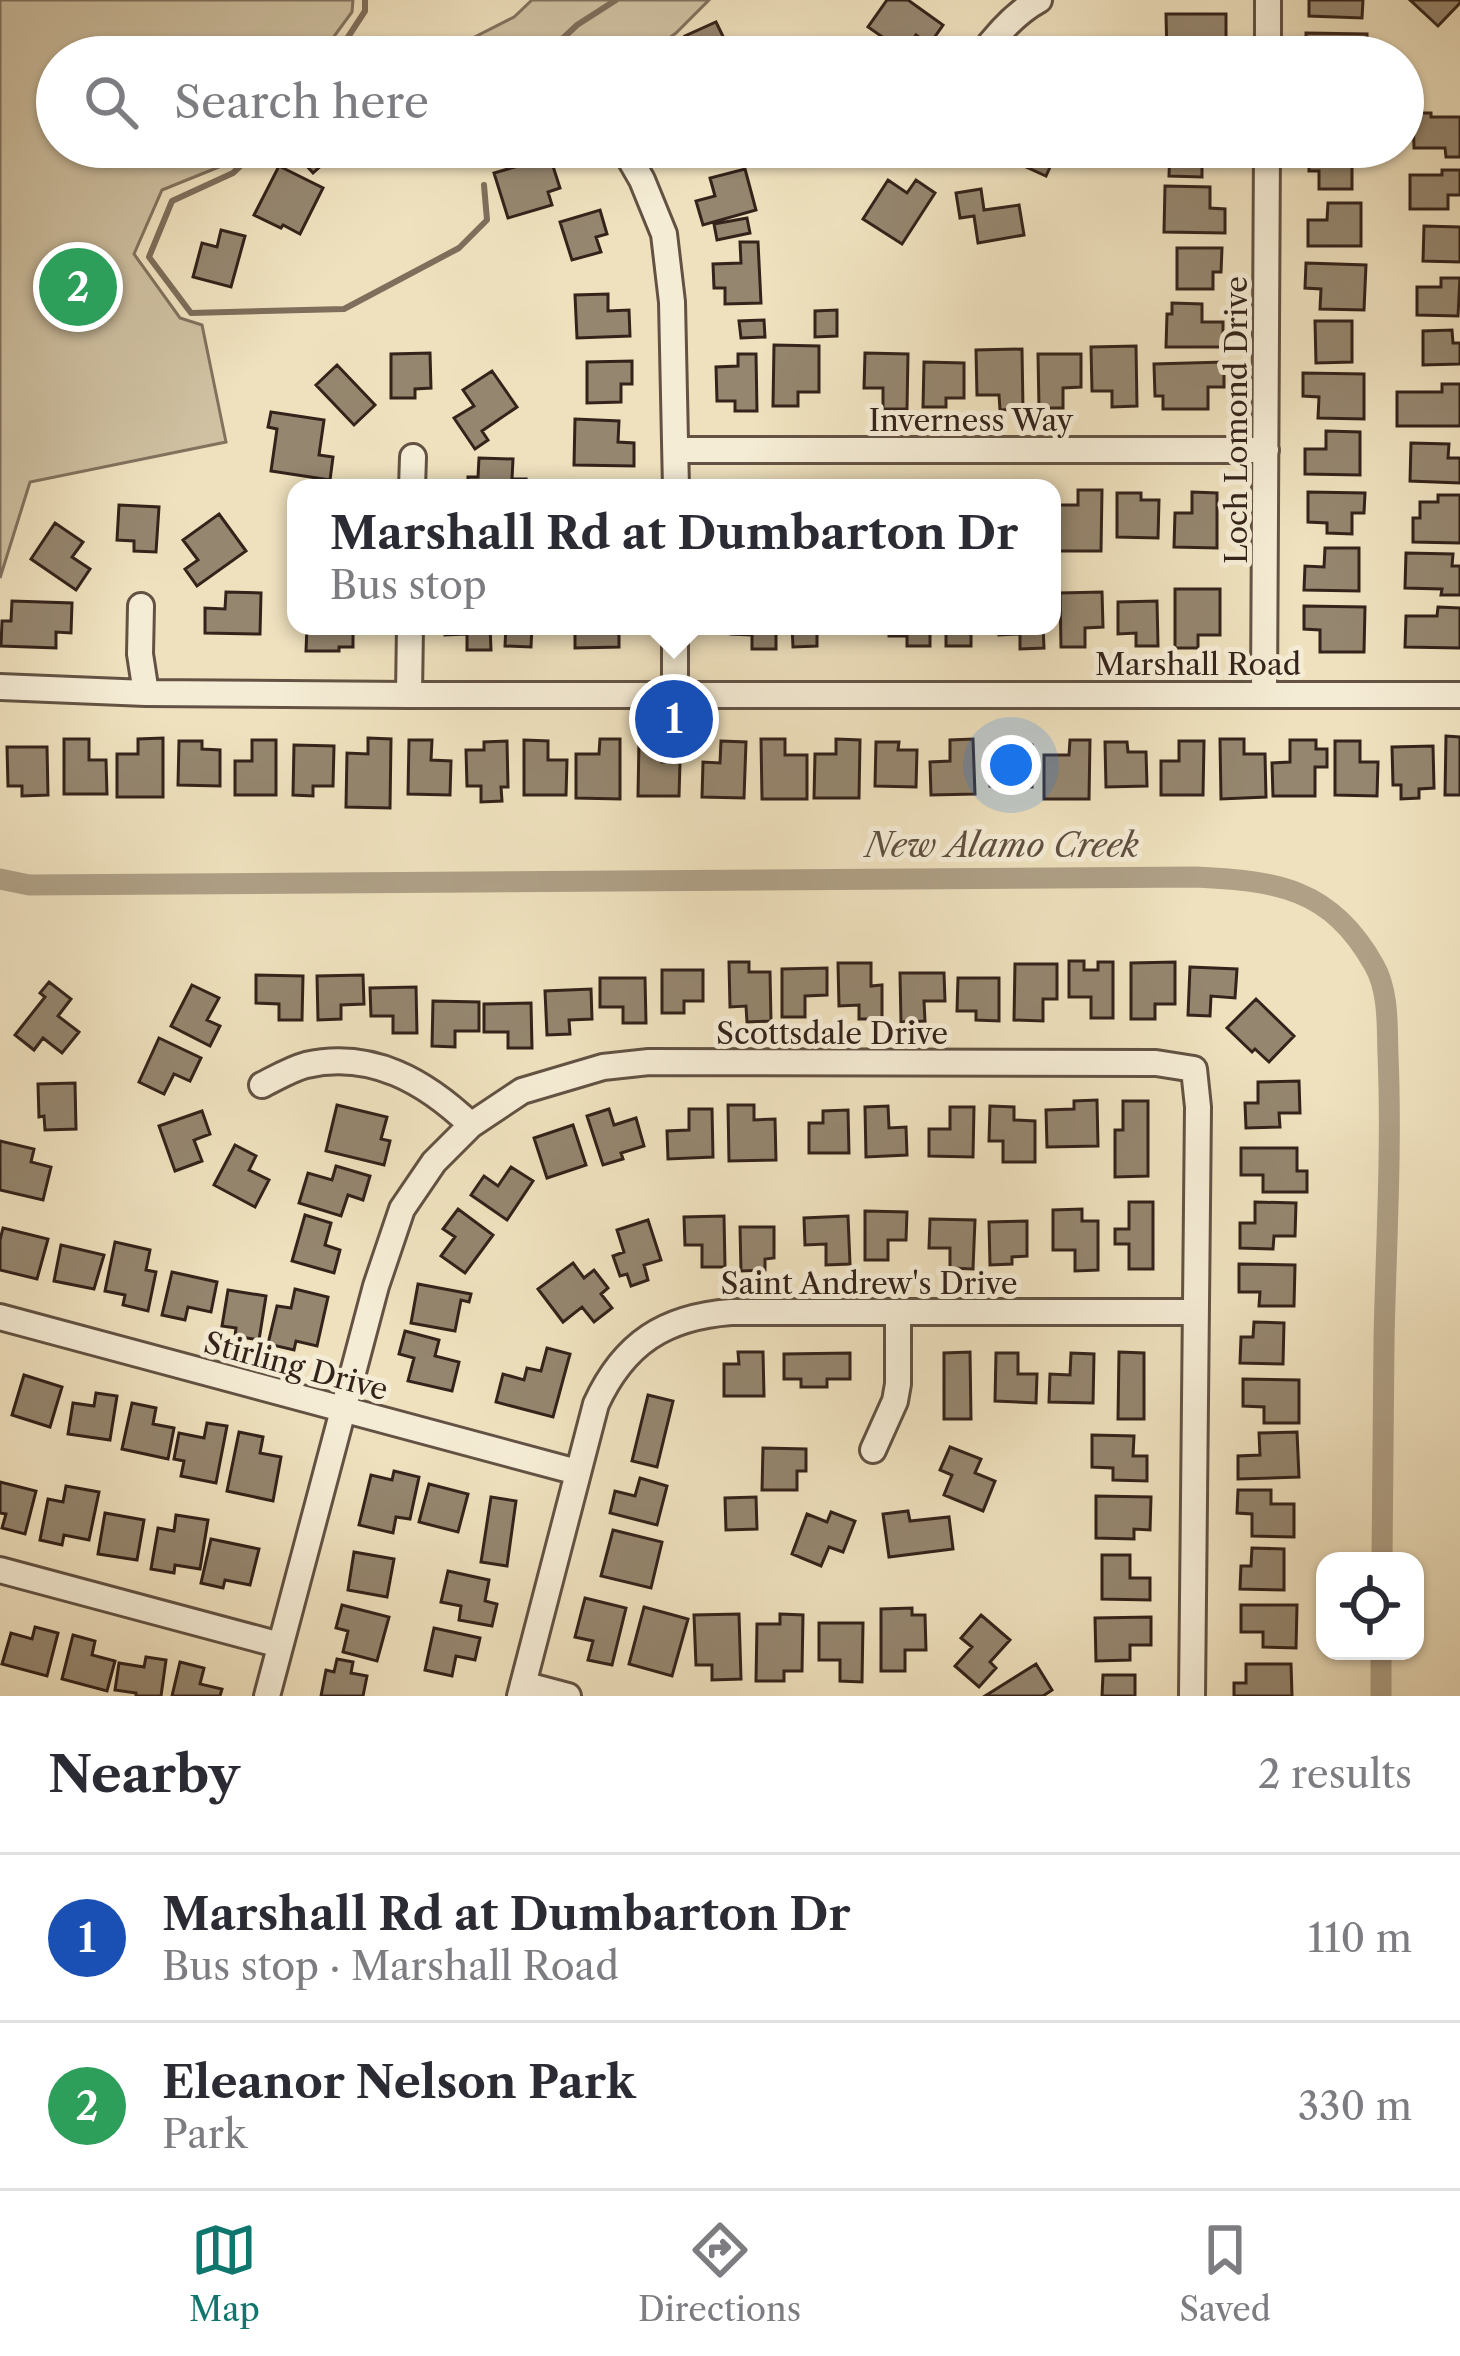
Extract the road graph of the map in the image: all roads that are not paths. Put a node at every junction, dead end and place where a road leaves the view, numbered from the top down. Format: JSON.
{"nodes":[{"id":1,"x":1039,"y":0,"type":"edge"},
{"id":2,"x":1268,"y":0,"type":"edge"},
{"id":3,"x":996,"y":36,"type":"edge"},
{"id":4,"x":1268,"y":36,"type":"edge"},
{"id":5,"x":635,"y":168,"type":"edge"},
{"id":6,"x":1267,"y":168,"type":"edge"},
{"id":7,"x":677,"y":450,"type":"junction"},
{"id":8,"x":1266,"y":450,"type":"junction"},
{"id":9,"x":413,"y":457,"type":"dead end"},
{"id":10,"x":412,"y":479,"type":"edge"},
{"id":11,"x":676,"y":479,"type":"edge"},
{"id":12,"x":141,"y":606,"type":"dead end"},
{"id":13,"x":410,"y":635,"type":"edge"},
{"id":14,"x":675,"y":635,"type":"edge"},
{"id":15,"x":0,"y":687,"type":"edge"},
{"id":16,"x":146,"y":693,"type":"junction"},
{"id":17,"x":675,"y":693,"type":"junction"},
{"id":18,"x":1264,"y":694,"type":"junction"},
{"id":19,"x":409,"y":695,"type":"junction"},
{"id":20,"x":1460,"y":695,"type":"edge"},
{"id":21,"x":262,"y":1085,"type":"dead end"},
{"id":22,"x":471,"y":1126,"type":"junction"},
{"id":23,"x":898,"y":1312,"type":"junction"},
{"id":24,"x":1195,"y":1312,"type":"junction"},
{"id":25,"x":0,"y":1317,"type":"edge"},
{"id":26,"x":344,"y":1410,"type":"junction"},
{"id":27,"x":873,"y":1450,"type":"dead end"},
{"id":28,"x":577,"y":1472,"type":"junction"},
{"id":29,"x":0,"y":1570,"type":"edge"},
{"id":30,"x":280,"y":1645,"type":"junction"},
{"id":31,"x":522,"y":1690,"type":"edge"},
{"id":32,"x":267,"y":1696,"type":"edge"},
{"id":33,"x":568,"y":1696,"type":"edge"},
{"id":34,"x":1192,"y":1696,"type":"edge"}],
"edges":[{"from":1,"to":3,"type":"street"},
{"from":2,"to":4,"type":"street"},
{"from":5,"to":7,"type":"street"},
{"from":6,"to":8,"type":"street","name":"Loch Lomond Drive"},
{"from":7,"to":8,"type":"street","name":"Inverness Way"},
{"from":7,"to":11,"type":"street"},
{"from":8,"to":18,"type":"street","name":"Loch Lomond Drive"},
{"from":9,"to":10,"type":"street"},
{"from":12,"to":16,"type":"street"},
{"from":13,"to":19,"type":"street"},
{"from":14,"to":17,"type":"street"},
{"from":15,"to":16,"type":"street","name":"Marshall Road"},
{"from":16,"to":19,"type":"street","name":"Marshall Road"},
{"from":17,"to":18,"type":"street","name":"Marshall Road"},
{"from":17,"to":19,"type":"street","name":"Marshall Road"},
{"from":18,"to":20,"type":"street","name":"Marshall Road"},
{"from":21,"to":22,"type":"street"},
{"from":22,"to":24,"type":"street","name":"Scottsdale Drive"},
{"from":22,"to":26,"type":"street","name":"Scottsdale Drive"},
{"from":23,"to":24,"type":"street","name":"Saint Andrew's Drive"},
{"from":23,"to":27,"type":"street"},
{"from":23,"to":28,"type":"street","name":"Saint Andrew's Drive"},
{"from":24,"to":34,"type":"street","name":"Scottsdale Drive"},
{"from":25,"to":26,"type":"street","name":"Stirling Drive"},
{"from":26,"to":28,"type":"street","name":"Stirling Drive"},
{"from":26,"to":30,"type":"street","name":"Scottsdale Drive"},
{"from":28,"to":31,"type":"street","name":"Saint Andrew's Drive"},
{"from":29,"to":30,"type":"street"},
{"from":30,"to":32,"type":"street","name":"Scottsdale Drive"},
{"from":31,"to":33,"type":"street"}]}
